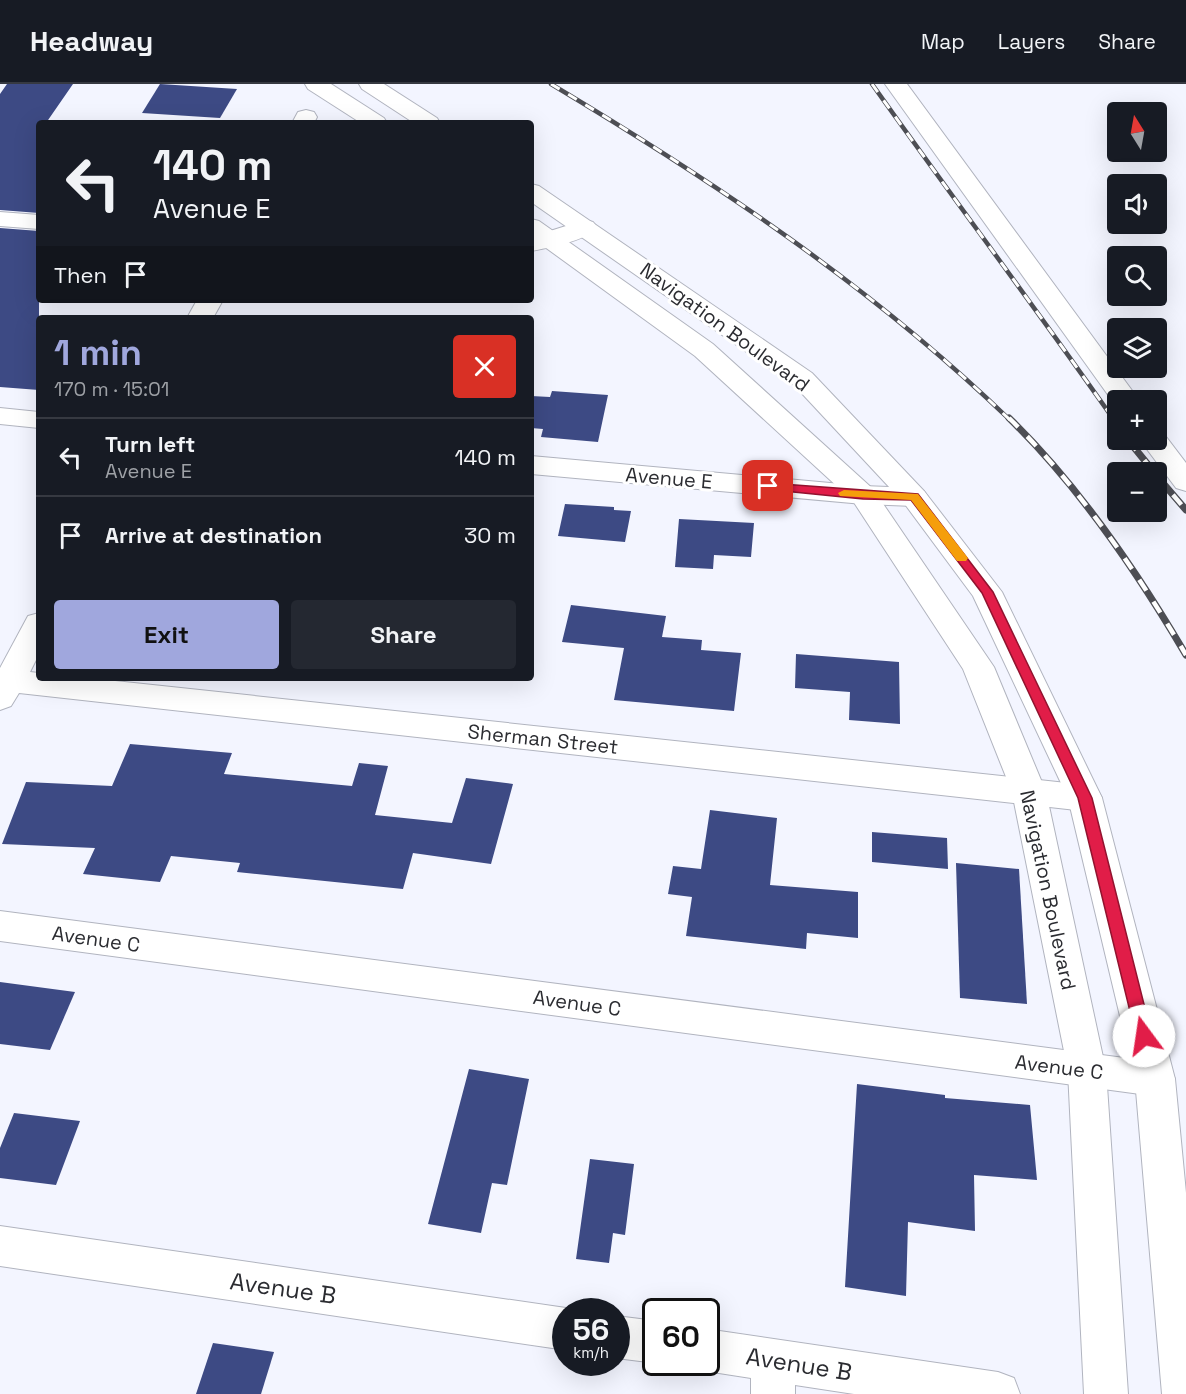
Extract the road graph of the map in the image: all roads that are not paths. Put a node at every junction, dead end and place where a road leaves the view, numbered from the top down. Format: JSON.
{"nodes":[{"id":1,"x":316,"y":84,"type":"edge"},
{"id":2,"x":370,"y":84,"type":"edge"},
{"id":3,"x":896,"y":84,"type":"edge"},
{"id":4,"x":371,"y":120,"type":"edge"},
{"id":5,"x":424,"y":120,"type":"edge"},
{"id":6,"x":534,"y":193,"type":"edge"},
{"id":7,"x":0,"y":219,"type":"edge"},
{"id":8,"x":36,"y":222,"type":"edge"},
{"id":9,"x":585,"y":227,"type":"junction"},
{"id":10,"x":538,"y":237,"type":"edge"},
{"id":11,"x":1119,"y":390,"type":"edge"},
{"id":12,"x":0,"y":416,"type":"edge"},
{"id":13,"x":36,"y":420,"type":"edge"},
{"id":14,"x":1162,"y":450,"type":"edge"},
{"id":15,"x":534,"y":465,"type":"edge"},
{"id":16,"x":1186,"y":482,"type":"edge"},
{"id":17,"x":863,"y":495,"type":"junction"},
{"id":18,"x":914,"y":497,"type":"junction"},
{"id":19,"x":36,"y":629,"type":"edge"},
{"id":20,"x":3,"y":686,"type":"edge"},
{"id":21,"x":1029,"y":792,"type":"junction"},
{"id":22,"x":1085,"y":798,"type":"junction"},
{"id":23,"x":0,"y":926,"type":"edge"},
{"id":24,"x":1087,"y":1071,"type":"junction"},
{"id":25,"x":1155,"y":1079,"type":"junction"},
{"id":26,"x":0,"y":1246,"type":"edge"},
{"id":27,"x":552,"y":1327,"type":"edge"},
{"id":28,"x":720,"y":1356,"type":"edge"},
{"id":29,"x":773,"y":1377,"type":"edge"},
{"id":30,"x":933,"y":1389,"type":"edge"},
{"id":31,"x":998,"y":1394,"type":"edge"},
{"id":32,"x":1106,"y":1394,"type":"edge"},
{"id":33,"x":1184,"y":1394,"type":"edge"}],
"edges":[{"from":1,"to":4,"type":"main road"},
{"from":2,"to":5,"type":"main road"},
{"from":3,"to":11,"type":"main road"},
{"from":6,"to":9,"type":"main road","name":"Navigation Boulevard"},
{"from":7,"to":8,"type":"main road"},
{"from":9,"to":10,"type":"main road"},
{"from":9,"to":18,"type":"main road","name":"Navigation Boulevard"},
{"from":10,"to":17,"type":"main road","name":"Navigation Boulevard"},
{"from":12,"to":13,"type":"main road"},
{"from":14,"to":16,"type":"main road"},
{"from":15,"to":17,"type":"main road","name":"Avenue E"},
{"from":17,"to":18,"type":"main road","name":"Avenue E"},
{"from":17,"to":21,"type":"main road","name":"Navigation Boulevard"},
{"from":18,"to":22,"type":"main road","name":"Navigation Boulevard"},
{"from":19,"to":20,"type":"main road"},
{"from":20,"to":21,"type":"main road","name":"Sherman Street"},
{"from":21,"to":22,"type":"main road","name":"Sherman Street"},
{"from":21,"to":24,"type":"main road","name":"Navigation Boulevard"},
{"from":22,"to":25,"type":"main road","name":"Navigation Boulevard"},
{"from":23,"to":24,"type":"main road","name":"Avenue C"},
{"from":24,"to":25,"type":"main road","name":"Avenue C"},
{"from":24,"to":32,"type":"main road","name":"Navigation Boulevard"},
{"from":25,"to":33,"type":"main road","name":"Navigation Boulevard"},
{"from":26,"to":27,"type":"main road","name":"Avenue B"},
{"from":28,"to":29,"type":"main road","name":"Avenue B"},
{"from":29,"to":30,"type":"main road","name":"Avenue B"},
{"from":30,"to":31,"type":"main road","name":"Avenue B"}]}
